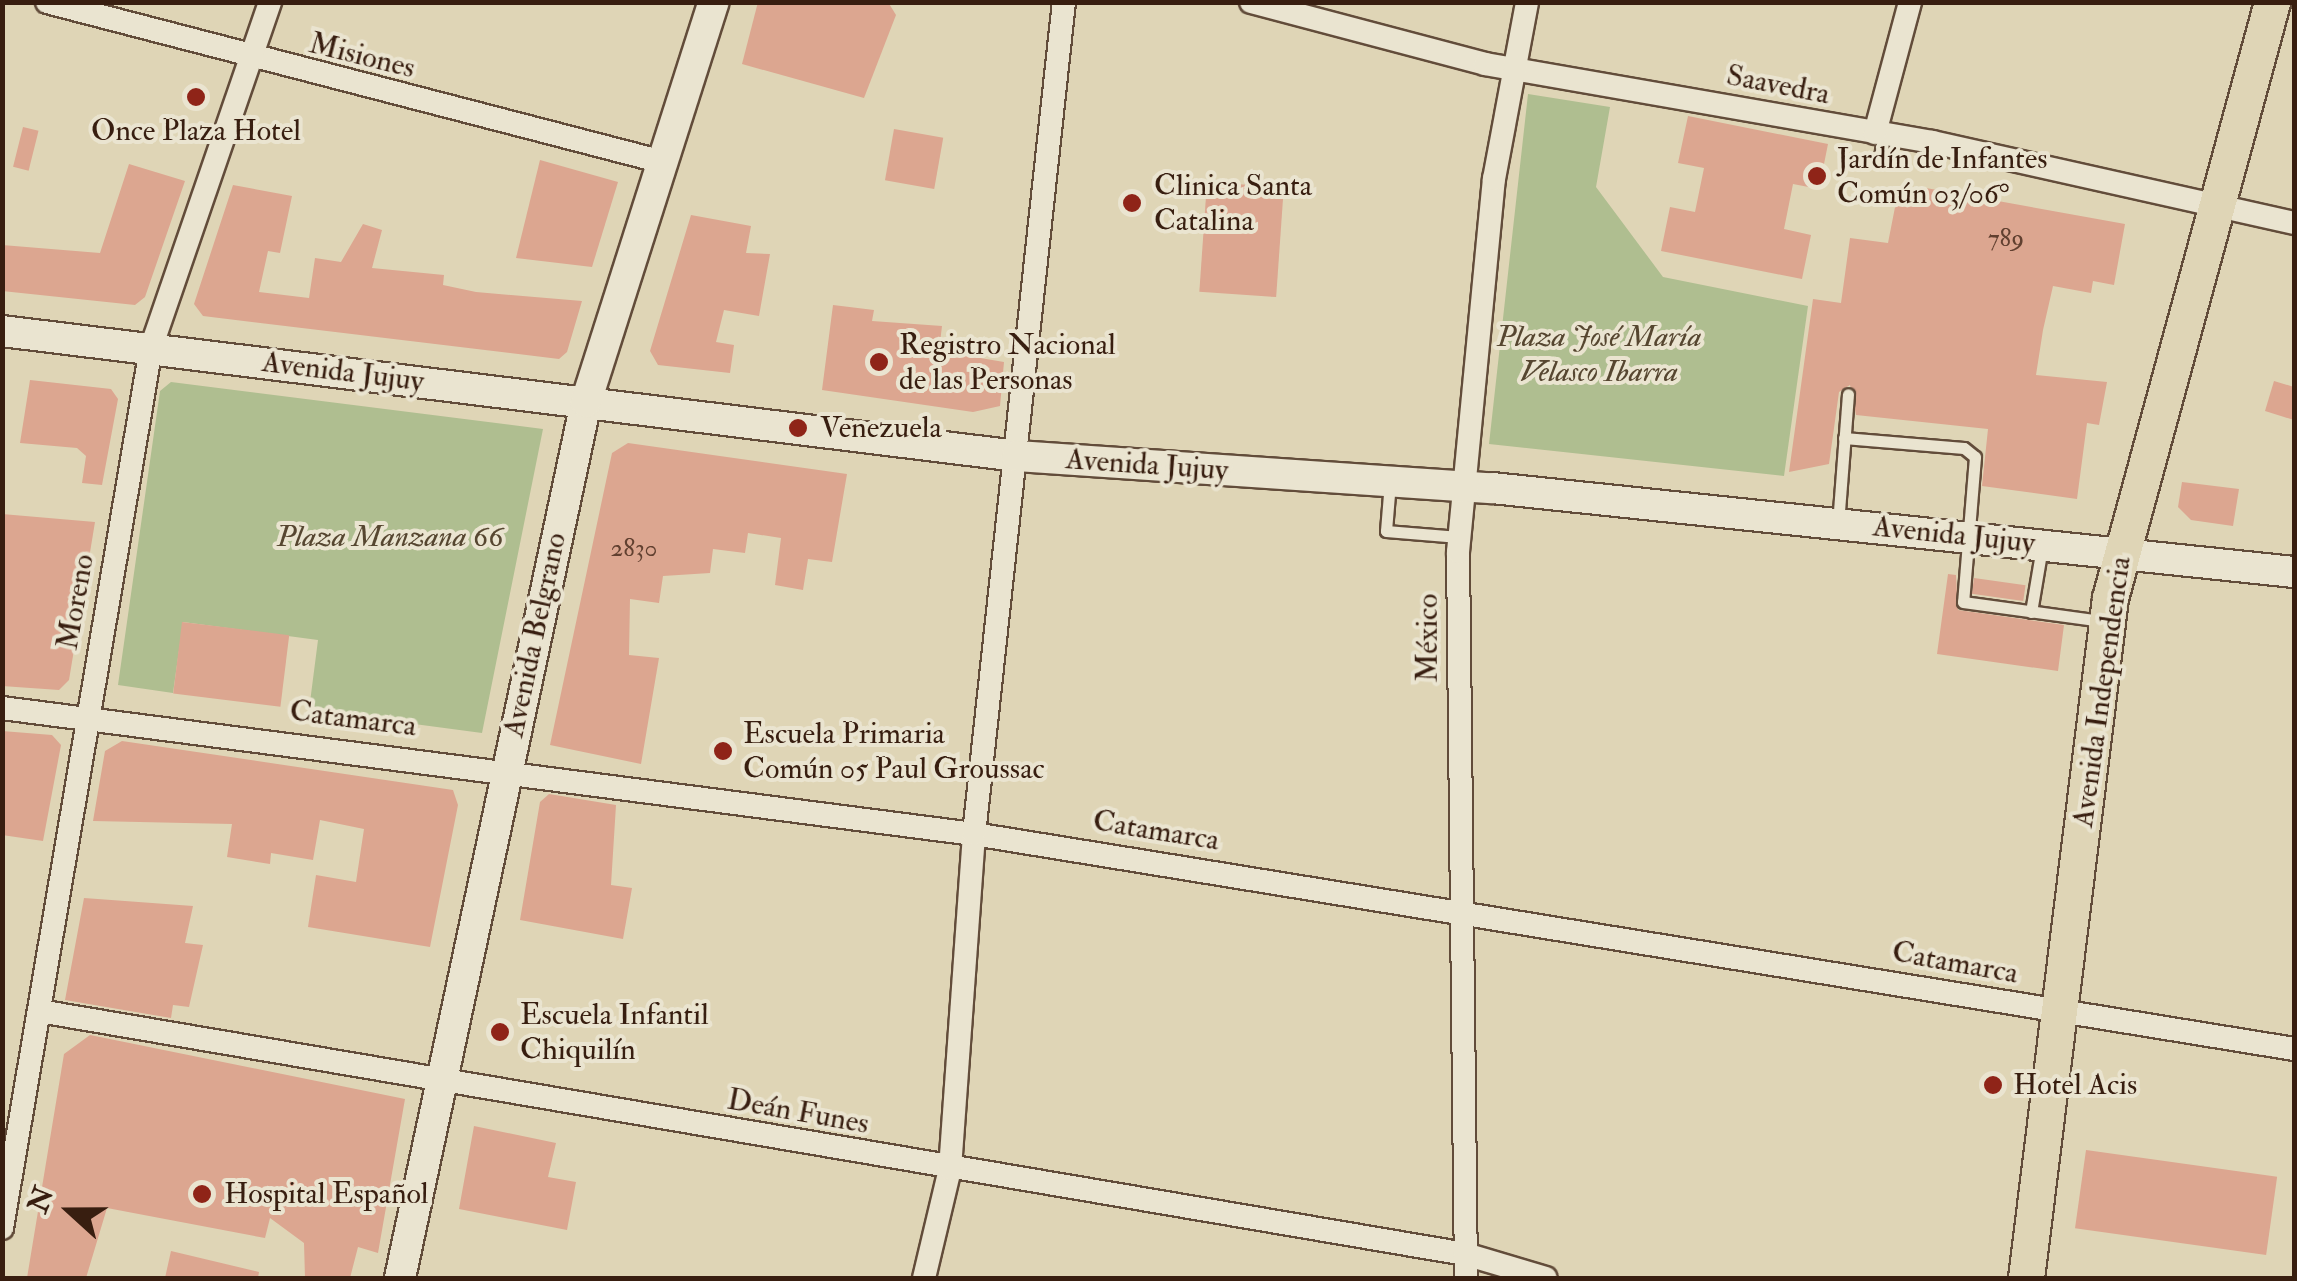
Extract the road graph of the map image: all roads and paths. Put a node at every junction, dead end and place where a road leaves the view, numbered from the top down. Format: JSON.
{"nodes":[{"id":1,"x":47,"y":2,"type":"edge"},
{"id":2,"x":270,"y":2,"type":"edge"},
{"id":3,"x":714,"y":2,"type":"edge"},
{"id":4,"x":1064,"y":2,"type":"edge"},
{"id":5,"x":1251,"y":2,"type":"edge"},
{"id":6,"x":1527,"y":2,"type":"edge"},
{"id":7,"x":1910,"y":2,"type":"edge"},
{"id":8,"x":2272,"y":2,"type":"edge"},
{"id":9,"x":250,"y":60,"type":"junction"},
{"id":10,"x":1512,"y":68,"type":"junction"},
{"id":11,"x":1880,"y":134,"type":"junction"},
{"id":12,"x":664,"y":162,"type":"junction"},
{"id":13,"x":1879,"y":162,"type":"dead end"},
{"id":14,"x":2214,"y":198,"type":"junction"},
{"id":15,"x":2294,"y":223,"type":"edge"},
{"id":16,"x":2,"y":332,"type":"edge"},
{"id":17,"x":151,"y":348,"type":"junction"},
{"id":18,"x":1848,"y":394,"type":"dead end"},
{"id":19,"x":586,"y":402,"type":"junction"},
{"id":20,"x":1844,"y":438,"type":"junction"},
{"id":21,"x":1017,"y":456,"type":"junction"},
{"id":22,"x":1390,"y":482,"type":"junction"},
{"id":23,"x":1462,"y":486,"type":"junction"},
{"id":24,"x":1838,"y":524,"type":"junction"},
{"id":25,"x":1459,"y":536,"type":"junction"},
{"id":26,"x":1972,"y":537,"type":"junction"},
{"id":27,"x":2043,"y":544,"type":"junction"},
{"id":28,"x":2122,"y":552,"type":"junction"},
{"id":29,"x":2294,"y":572,"type":"edge"},
{"id":30,"x":2031,"y":612,"type":"junction"},
{"id":31,"x":2108,"y":622,"type":"junction"},
{"id":32,"x":2,"y":708,"type":"edge"},
{"id":33,"x":86,"y":715,"type":"junction"},
{"id":34,"x":507,"y":768,"type":"junction"},
{"id":35,"x":974,"y":834,"type":"junction"},
{"id":36,"x":1458,"y":908,"type":"junction"},
{"id":37,"x":39,"y":1011,"type":"junction"},
{"id":38,"x":2058,"y":1011,"type":"junction"},
{"id":39,"x":2294,"y":1049,"type":"edge"},
{"id":40,"x":442,"y":1079,"type":"junction"},
{"id":41,"x":950,"y":1169,"type":"junction"},
{"id":42,"x":2,"y":1228,"type":"edge"},
{"id":43,"x":1465,"y":1254,"type":"junction"},
{"id":44,"x":400,"y":1278,"type":"edge"},
{"id":45,"x":924,"y":1278,"type":"edge"},
{"id":46,"x":1466,"y":1278,"type":"edge"},
{"id":47,"x":1546,"y":1278,"type":"edge"},
{"id":48,"x":2026,"y":1278,"type":"edge"}],
"edges":[{"from":1,"to":9,"type":"street","name":"Misiones"},
{"from":2,"to":9,"type":"street","name":"Moreno"},
{"from":3,"to":12,"type":"main road","name":"Avenida Belgrano"},
{"from":4,"to":21,"type":"street"},
{"from":5,"to":10,"type":"street","name":"Saavedra"},
{"from":6,"to":10,"type":"street","name":"México"},
{"from":7,"to":11,"type":"street"},
{"from":8,"to":14,"type":"main road","name":"Avenida Independencia"},
{"from":9,"to":12,"type":"street","name":"Misiones"},
{"from":9,"to":17,"type":"street","name":"Moreno"},
{"from":10,"to":11,"type":"street","name":"Saavedra"},
{"from":10,"to":23,"type":"street","name":"México"},
{"from":11,"to":13,"type":"lane"},
{"from":11,"to":14,"type":"street","name":"Saavedra"},
{"from":12,"to":19,"type":"main road","name":"Avenida Belgrano"},
{"from":14,"to":15,"type":"street","name":"Saavedra"},
{"from":14,"to":28,"type":"main road","name":"Avenida Independencia"},
{"from":16,"to":17,"type":"main road","name":"Avenida Jujuy"},
{"from":17,"to":19,"type":"main road","name":"Avenida Jujuy"},
{"from":17,"to":33,"type":"street","name":"Moreno"},
{"from":18,"to":20,"type":"lane"},
{"from":19,"to":21,"type":"main road","name":"Avenida Jujuy"},
{"from":19,"to":34,"type":"main road","name":"Avenida Belgrano"},
{"from":20,"to":24,"type":"lane"},
{"from":20,"to":26,"type":"lane"},
{"from":21,"to":22,"type":"main road","name":"Avenida Jujuy"},
{"from":21,"to":35,"type":"street"},
{"from":22,"to":23,"type":"main road","name":"Avenida Jujuy"},
{"from":22,"to":25,"type":"lane"},
{"from":23,"to":24,"type":"main road","name":"Avenida Jujuy"},
{"from":23,"to":25,"type":"street","name":"México"},
{"from":24,"to":26,"type":"main road","name":"Avenida Jujuy"},
{"from":25,"to":36,"type":"street","name":"México"},
{"from":26,"to":27,"type":"main road","name":"Avenida Jujuy"},
{"from":26,"to":30,"type":"lane"},
{"from":27,"to":28,"type":"main road","name":"Avenida Jujuy"},
{"from":27,"to":30,"type":"lane"},
{"from":28,"to":29,"type":"main road","name":"Avenida Jujuy"},
{"from":28,"to":31,"type":"main road","name":"Avenida Independencia"},
{"from":30,"to":31,"type":"lane"},
{"from":31,"to":38,"type":"main road","name":"Avenida Independencia"},
{"from":32,"to":33,"type":"street","name":"Catamarca"},
{"from":33,"to":34,"type":"street","name":"Catamarca"},
{"from":33,"to":37,"type":"street","name":"Moreno"},
{"from":34,"to":35,"type":"street","name":"Catamarca"},
{"from":34,"to":40,"type":"main road","name":"Avenida Belgrano"},
{"from":35,"to":36,"type":"street","name":"Catamarca"},
{"from":35,"to":41,"type":"street"},
{"from":36,"to":38,"type":"street","name":"Catamarca"},
{"from":36,"to":43,"type":"street","name":"México"},
{"from":37,"to":40,"type":"street","name":"Deán Funes"},
{"from":37,"to":42,"type":"street","name":"Moreno"},
{"from":38,"to":39,"type":"street","name":"Catamarca"},
{"from":38,"to":48,"type":"main road","name":"Avenida Independencia"},
{"from":40,"to":41,"type":"street","name":"Deán Funes"},
{"from":40,"to":44,"type":"main road","name":"Avenida Belgrano"},
{"from":41,"to":43,"type":"street","name":"Deán Funes"},
{"from":41,"to":45,"type":"street"},
{"from":43,"to":46,"type":"street","name":"México"},
{"from":43,"to":47,"type":"street","name":"Deán Funes"}]}
